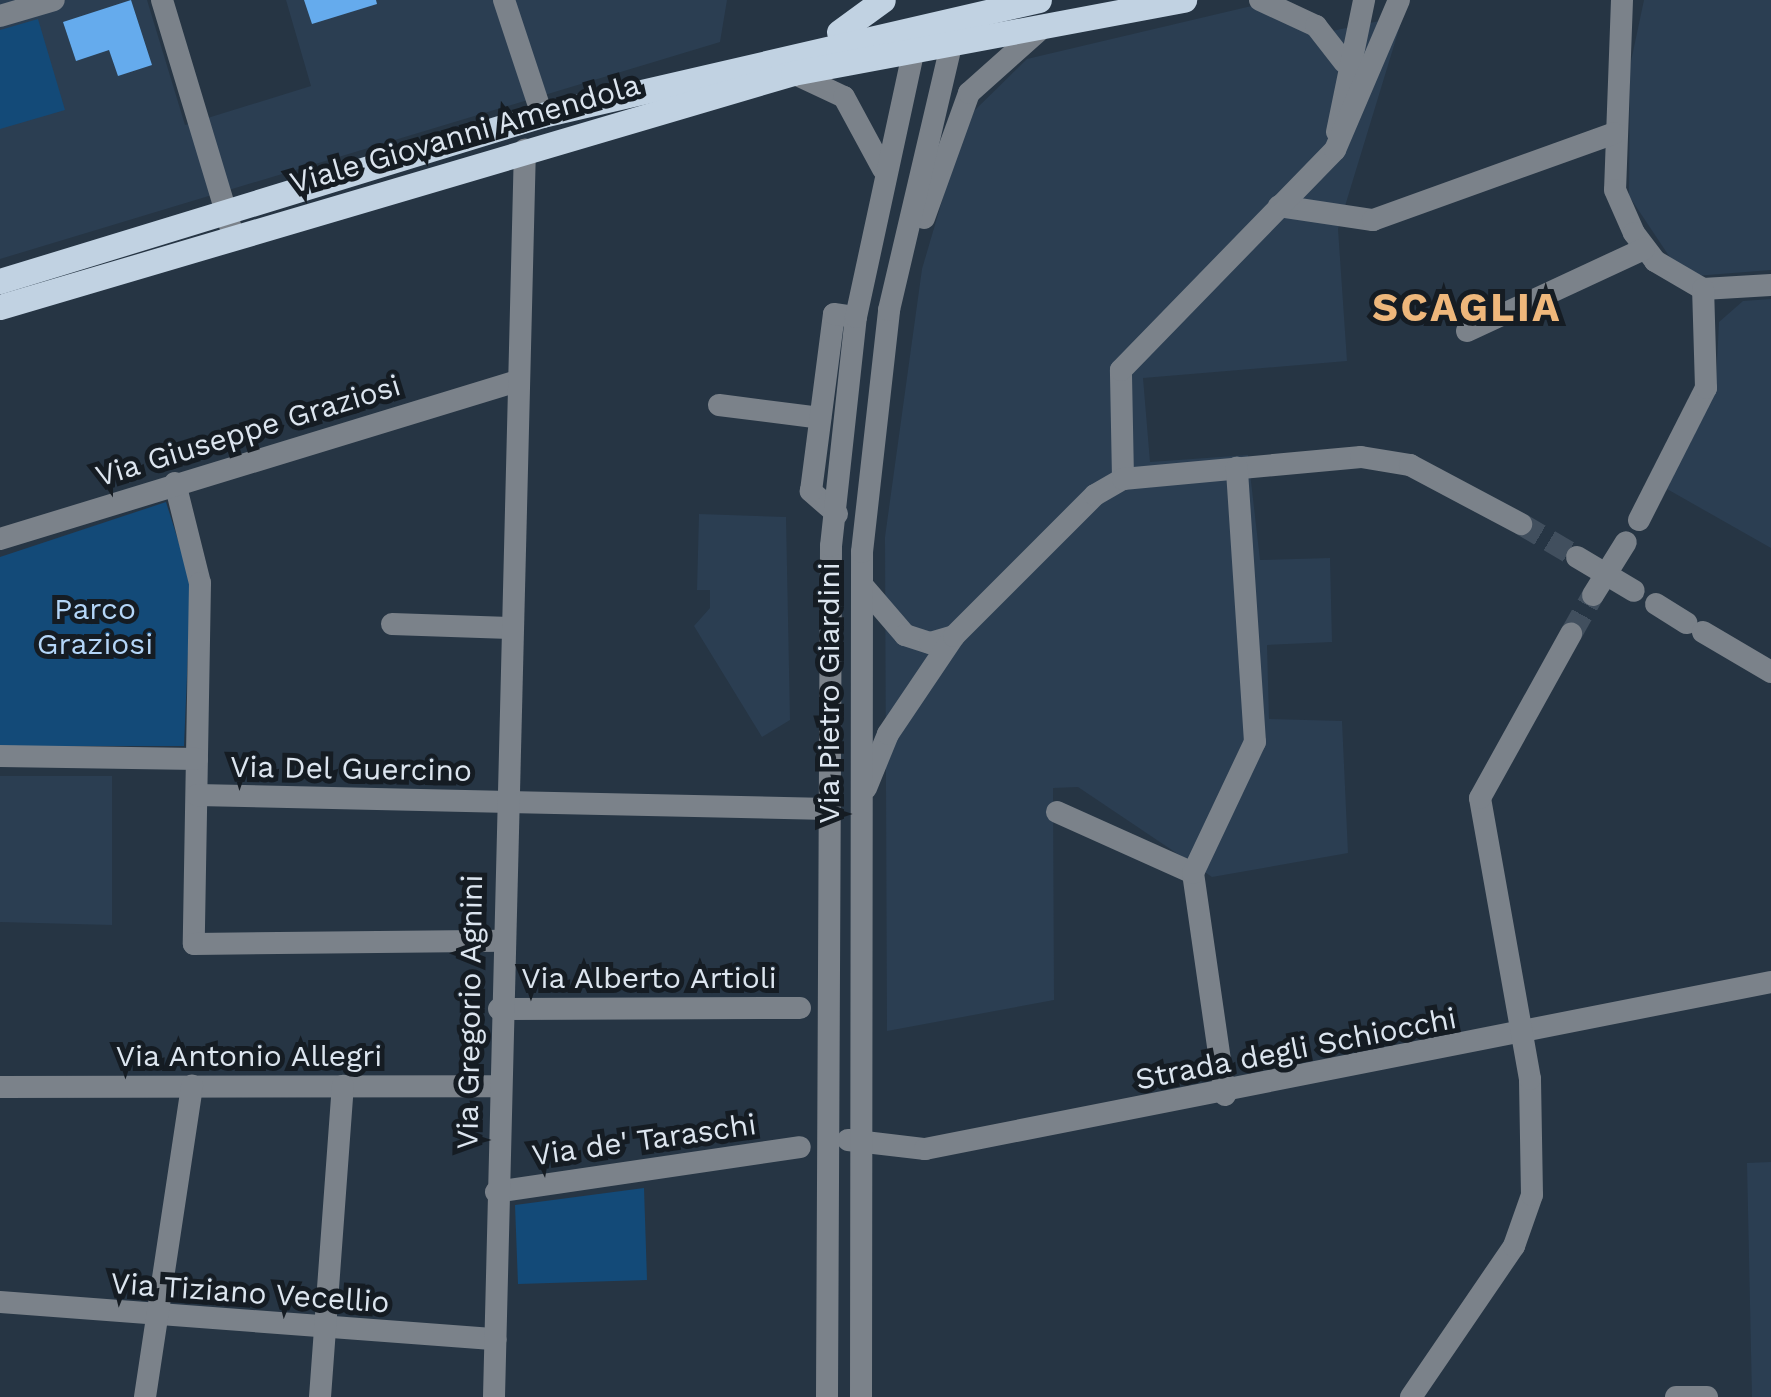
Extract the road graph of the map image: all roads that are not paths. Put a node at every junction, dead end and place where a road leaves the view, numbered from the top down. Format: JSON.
{"nodes":[{"id":1,"x":54,"y":0,"type":"edge"},
{"id":2,"x":162,"y":0,"type":"edge"},
{"id":3,"x":504,"y":0,"type":"edge"},
{"id":4,"x":883,"y":0,"type":"edge"},
{"id":5,"x":1184,"y":0,"type":"edge"},
{"id":6,"x":1260,"y":0,"type":"edge"},
{"id":7,"x":1396,"y":0,"type":"edge"},
{"id":8,"x":1622,"y":0,"type":"edge"},
{"id":9,"x":960,"y":8,"type":"edge"},
{"id":10,"x":1362,"y":9,"type":"edge"},
{"id":11,"x":923,"y":11,"type":"edge"},
{"id":12,"x":1044,"y":12,"type":"edge"},
{"id":13,"x":0,"y":16,"type":"edge"},
{"id":14,"x":1316,"y":26,"type":"junction"},
{"id":15,"x":952,"y":41,"type":"junction"},
{"id":16,"x":806,"y":48,"type":"junction"},
{"id":17,"x":914,"y":49,"type":"junction"},
{"id":18,"x":1344,"y":62,"type":"junction"},
{"id":19,"x":792,"y":73,"type":"junction"},
{"id":20,"x":542,"y":115,"type":"junction"},
{"id":21,"x":1614,"y":133,"type":"junction"},
{"id":22,"x":525,"y":149,"type":"junction"},
{"id":23,"x":1335,"y":150,"type":"junction"},
{"id":24,"x":883,"y":169,"type":"junction"},
{"id":25,"x":1280,"y":206,"type":"junction"},
{"id":26,"x":230,"y":224,"type":"junction"},
{"id":27,"x":1644,"y":250,"type":"junction"},
{"id":28,"x":0,"y":281,"type":"edge"},
{"id":29,"x":1771,"y":285,"type":"edge"},
{"id":30,"x":1703,"y":289,"type":"junction"},
{"id":31,"x":0,"y":306,"type":"edge"},
{"id":32,"x":889,"y":310,"type":"junction"},
{"id":33,"x":845,"y":316,"type":"junction"},
{"id":34,"x":1467,"y":330,"type":"dead end"},
{"id":35,"x":514,"y":382,"type":"junction"},
{"id":36,"x":719,"y":405,"type":"dead end"},
{"id":37,"x":820,"y":418,"type":"junction"},
{"id":38,"x":1237,"y":468,"type":"junction"},
{"id":39,"x":1124,"y":479,"type":"junction"},
{"id":40,"x":175,"y":484,"type":"junction"},
{"id":41,"x":837,"y":514,"type":"junction"},
{"id":42,"x":1639,"y":520,"type":"dead end"},
{"id":43,"x":1521,"y":524,"type":"tunnel mouth"},
{"id":44,"x":0,"y":539,"type":"edge"},
{"id":45,"x":1626,"y":542,"type":"dead end"},
{"id":46,"x":1577,"y":558,"type":"tunnel mouth"},
{"id":47,"x":1606,"y":574,"type":"junction"},
{"id":48,"x":862,"y":586,"type":"junction"},
{"id":49,"x":1634,"y":591,"type":"dead end"},
{"id":50,"x":1594,"y":595,"type":"tunnel mouth"},
{"id":51,"x":1656,"y":604,"type":"dead end"},
{"id":52,"x":392,"y":624,"type":"dead end"},
{"id":53,"x":510,"y":628,"type":"junction"},
{"id":54,"x":1571,"y":634,"type":"tunnel mouth"},
{"id":55,"x":954,"y":636,"type":"junction"},
{"id":56,"x":1771,"y":672,"type":"edge"},
{"id":57,"x":0,"y":756,"type":"edge"},
{"id":58,"x":196,"y":760,"type":"junction"},
{"id":59,"x":196,"y":795,"type":"junction"},
{"id":60,"x":860,"y":800,"type":"junction"},
{"id":61,"x":505,"y":802,"type":"junction"},
{"id":62,"x":829,"y":809,"type":"junction"},
{"id":63,"x":1057,"y":812,"type":"dead end"},
{"id":64,"x":1193,"y":873,"type":"junction"},
{"id":65,"x":502,"y":941,"type":"junction"},
{"id":66,"x":1771,"y":982,"type":"edge"},
{"id":67,"x":800,"y":1008,"type":"dead end"},
{"id":68,"x":499,"y":1009,"type":"junction"},
{"id":69,"x":1523,"y":1036,"type":"junction"},
{"id":70,"x":192,"y":1086,"type":"junction"},
{"id":71,"x":343,"y":1086,"type":"junction"},
{"id":72,"x":498,"y":1086,"type":"junction"},
{"id":73,"x":0,"y":1087,"type":"edge"},
{"id":74,"x":1225,"y":1095,"type":"junction"},
{"id":75,"x":829,"y":1138,"type":"junction"},
{"id":76,"x":863,"y":1141,"type":"junction"},
{"id":77,"x":800,"y":1147,"type":"dead end"},
{"id":78,"x":496,"y":1192,"type":"junction"},
{"id":79,"x":0,"y":1302,"type":"edge"},
{"id":80,"x":160,"y":1317,"type":"junction"},
{"id":81,"x":326,"y":1330,"type":"junction"},
{"id":82,"x":496,"y":1339,"type":"junction"},
{"id":83,"x":145,"y":1397,"type":"edge"},
{"id":84,"x":320,"y":1397,"type":"edge"},
{"id":85,"x":494,"y":1397,"type":"edge"},
{"id":86,"x":826,"y":1397,"type":"edge"},
{"id":87,"x":861,"y":1397,"type":"edge"},
{"id":88,"x":1411,"y":1397,"type":"edge"},
{"id":89,"x":1676,"y":1397,"type":"edge"},
{"id":90,"x":1708,"y":1397,"type":"edge"}],
"edges":[{"from":1,"to":13,"type":"street"},
{"from":2,"to":26,"type":"street"},
{"from":3,"to":20,"type":"street"},
{"from":4,"to":16,"type":"main road"},
{"from":5,"to":12,"type":"main road"},
{"from":6,"to":14,"type":"street"},
{"from":7,"to":10,"type":"street"},
{"from":7,"to":23,"type":"street"},
{"from":8,"to":21,"type":"street"},
{"from":9,"to":11,"type":"main road","name":"Viale Giovanni Amendola"},
{"from":9,"to":12,"type":"main road","name":"Viale Giovanni Amendola"},
{"from":9,"to":15,"type":"main road","name":"Via Pietro Giardini"},
{"from":10,"to":14,"type":"street"},
{"from":10,"to":18,"type":"street"},
{"from":11,"to":16,"type":"main road","name":"Viale Giovanni Amendola"},
{"from":11,"to":17,"type":"main road","name":"Via Pietro Giardini"},
{"from":12,"to":15,"type":"main road","name":"Viale Giovanni Amendola"},
{"from":12,"to":32,"type":"street"},
{"from":14,"to":18,"type":"street"},
{"from":15,"to":17,"type":"main road","name":"Viale Giovanni Amendola"},
{"from":15,"to":32,"type":"street","name":"Via Pietro Giardini"},
{"from":16,"to":20,"type":"main road","name":"Viale Giovanni Amendola"},
{"from":17,"to":19,"type":"main road","name":"Viale Giovanni Amendola"},
{"from":17,"to":24,"type":"street","name":"Via Pietro Giardini"},
{"from":18,"to":23,"type":"street"},
{"from":19,"to":22,"type":"main road","name":"Viale Giovanni Amendola"},
{"from":19,"to":24,"type":"street"},
{"from":20,"to":26,"type":"main road","name":"Viale Giovanni Amendola"},
{"from":21,"to":25,"type":"street"},
{"from":21,"to":27,"type":"street"},
{"from":22,"to":26,"type":"main road","name":"Viale Giovanni Amendola"},
{"from":22,"to":35,"type":"street","name":"Via Gregorio Agnini"},
{"from":23,"to":25,"type":"street"},
{"from":24,"to":33,"type":"street","name":"Via Pietro Giardini"},
{"from":25,"to":39,"type":"street"},
{"from":26,"to":28,"type":"main road","name":"Viale Giovanni Amendola"},
{"from":26,"to":31,"type":"main road","name":"Viale Giovanni Amendola"},
{"from":27,"to":30,"type":"street"},
{"from":27,"to":34,"type":"street"},
{"from":29,"to":30,"type":"street"},
{"from":30,"to":42,"type":"street"},
{"from":32,"to":48,"type":"street","name":"Via Pietro Giardini"},
{"from":33,"to":37,"type":"street"},
{"from":33,"to":41,"type":"street","name":"Via Pietro Giardini"},
{"from":35,"to":40,"type":"street","name":"Via Giuseppe Graziosi"},
{"from":35,"to":53,"type":"street","name":"Via Gregorio Agnini"},
{"from":36,"to":37,"type":"street"},
{"from":37,"to":41,"type":"street"},
{"from":38,"to":39,"type":"street"},
{"from":38,"to":43,"type":"street"},
{"from":38,"to":64,"type":"street"},
{"from":39,"to":55,"type":"street"},
{"from":40,"to":44,"type":"street","name":"Via Giuseppe Graziosi"},
{"from":40,"to":58,"type":"street"},
{"from":41,"to":62,"type":"street","name":"Via Pietro Giardini"},
{"from":45,"to":47,"type":"street"},
{"from":46,"to":47,"type":"street"},
{"from":47,"to":49,"type":"street"},
{"from":47,"to":50,"type":"street"},
{"from":48,"to":55,"type":"street"},
{"from":48,"to":60,"type":"street","name":"Via Pietro Giardini"},
{"from":51,"to":56,"type":"street"},
{"from":52,"to":53,"type":"street"},
{"from":53,"to":61,"type":"street","name":"Via Gregorio Agnini"},
{"from":54,"to":69,"type":"street"},
{"from":55,"to":60,"type":"street"},
{"from":57,"to":58,"type":"street"},
{"from":58,"to":59,"type":"street"},
{"from":59,"to":61,"type":"street","name":"Via Del Guercino"},
{"from":59,"to":65,"type":"street"},
{"from":60,"to":76,"type":"street","name":"Via Pietro Giardini"},
{"from":61,"to":62,"type":"street","name":"Via Del Guercino"},
{"from":61,"to":65,"type":"street","name":"Via Gregorio Agnini"},
{"from":62,"to":75,"type":"street","name":"Via Pietro Giardini"},
{"from":63,"to":64,"type":"street"},
{"from":64,"to":74,"type":"street"},
{"from":65,"to":68,"type":"street","name":"Via Gregorio Agnini"},
{"from":66,"to":69,"type":"street","name":"Strada degli Schiocchi"},
{"from":67,"to":68,"type":"street","name":"Via Alberto Artioli"},
{"from":68,"to":72,"type":"street","name":"Via Gregorio Agnini"},
{"from":69,"to":74,"type":"street","name":"Strada degli Schiocchi"},
{"from":69,"to":88,"type":"street"},
{"from":70,"to":71,"type":"street","name":"Via Antonio Allegri"},
{"from":70,"to":73,"type":"street","name":"Via Antonio Allegri"},
{"from":70,"to":80,"type":"street"},
{"from":71,"to":72,"type":"street","name":"Via Antonio Allegri"},
{"from":71,"to":81,"type":"street"},
{"from":72,"to":78,"type":"street","name":"Via Gregorio Agnini"},
{"from":74,"to":76,"type":"street","name":"Strada degli Schiocchi"},
{"from":75,"to":76,"type":"street","name":"Strada degli Schiocchi"},
{"from":75,"to":86,"type":"street","name":"Via Pietro Giardini"},
{"from":76,"to":87,"type":"street","name":"Via Pietro Giardini"},
{"from":77,"to":78,"type":"street","name":"Via de' Taraschi"},
{"from":78,"to":82,"type":"street","name":"Via Gregorio Agnini"},
{"from":79,"to":80,"type":"street","name":"Via Tiziano Vecellio"},
{"from":80,"to":81,"type":"street","name":"Via Tiziano Vecellio"},
{"from":80,"to":83,"type":"street"},
{"from":81,"to":82,"type":"street","name":"Via Tiziano Vecellio"},
{"from":81,"to":84,"type":"street"},
{"from":82,"to":85,"type":"street","name":"Via Gregorio Agnini"},
{"from":89,"to":90,"type":"street"}]}
